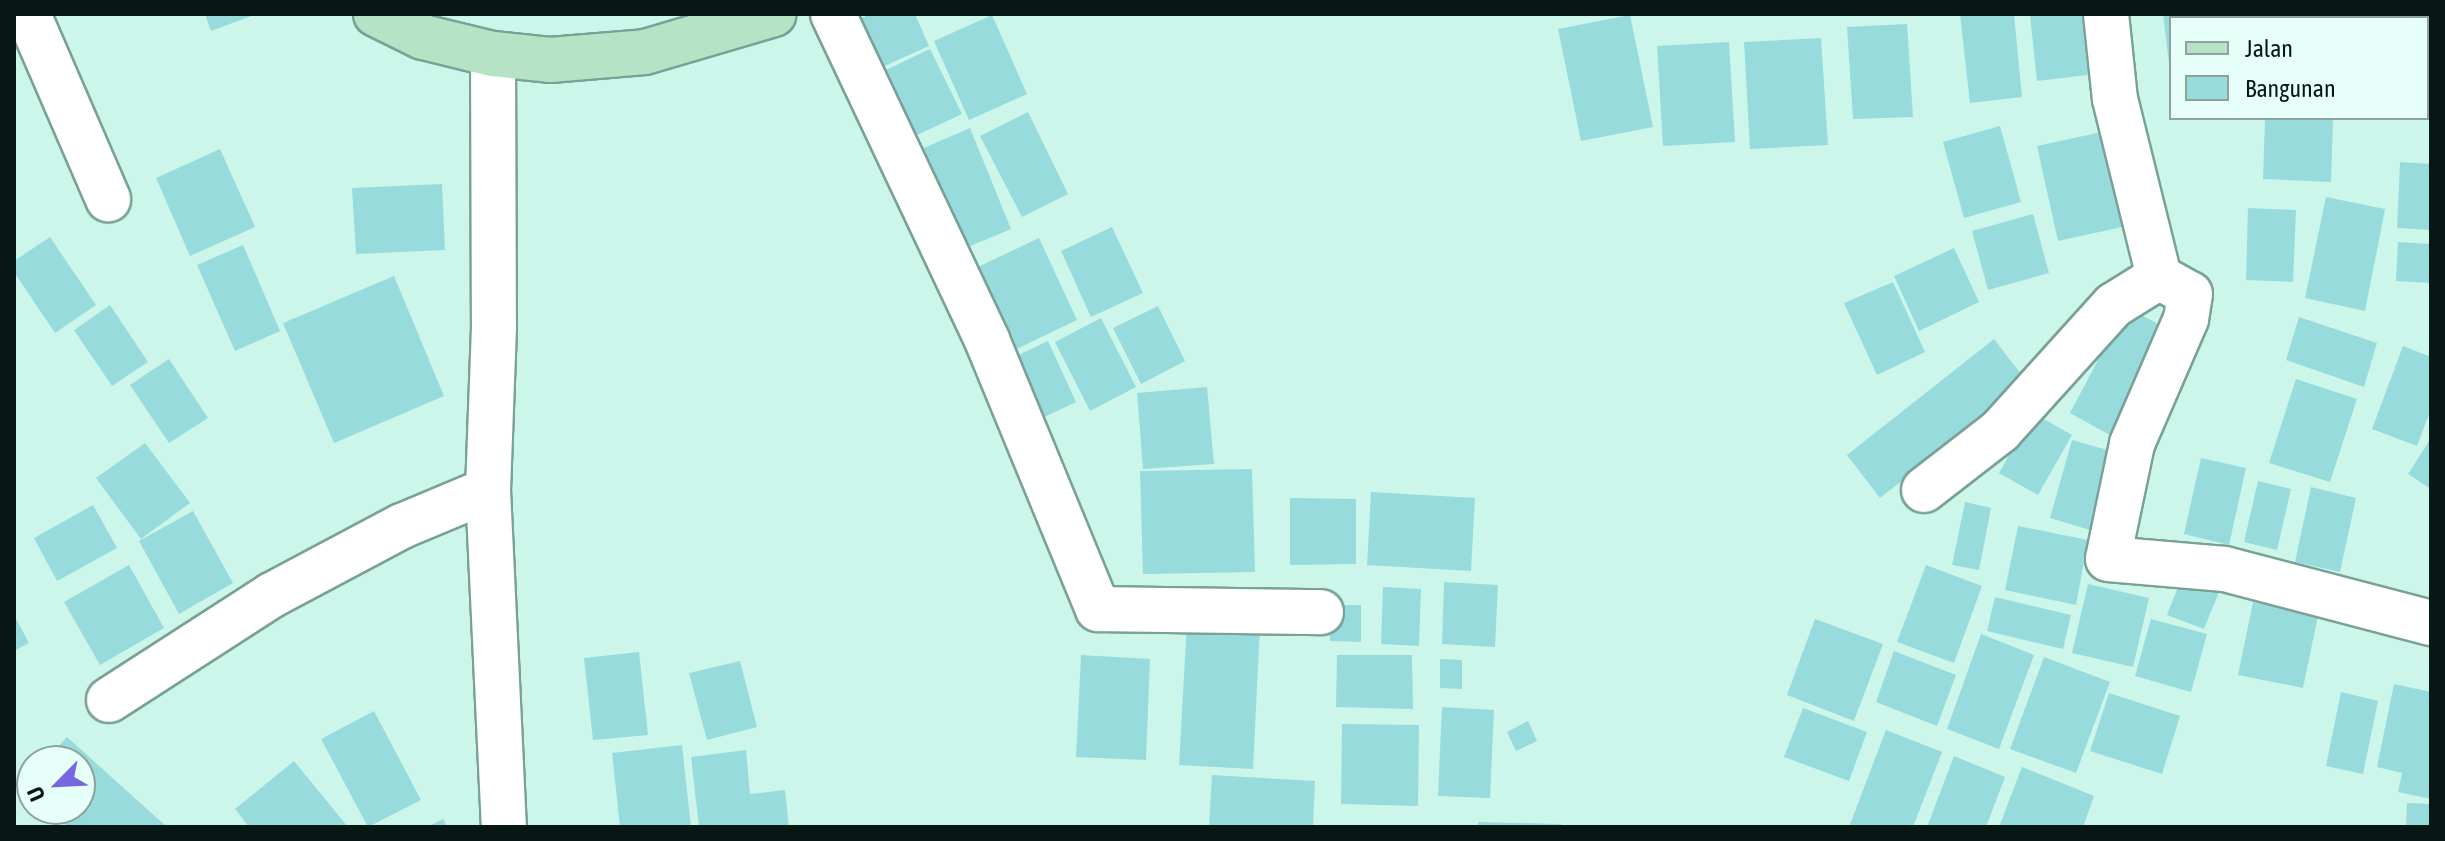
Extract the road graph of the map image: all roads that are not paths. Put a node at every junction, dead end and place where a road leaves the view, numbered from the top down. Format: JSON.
{"nodes":[{"id":1,"x":28,"y":14,"type":"edge"},
{"id":2,"x":376,"y":14,"type":"edge"},
{"id":3,"x":774,"y":14,"type":"edge"},
{"id":4,"x":833,"y":14,"type":"edge"},
{"id":5,"x":2106,"y":14,"type":"edge"},
{"id":6,"x":493,"y":54,"type":"junction"},
{"id":7,"x":108,"y":199,"type":"dead end"},
{"id":8,"x":2159,"y":277,"type":"junction"},
{"id":9,"x":488,"y":490,"type":"junction"},
{"id":10,"x":1924,"y":490,"type":"dead end"},
{"id":11,"x":1321,"y":612,"type":"dead end"},
{"id":12,"x":2431,"y":623,"type":"edge"},
{"id":13,"x":109,"y":700,"type":"dead end"},
{"id":14,"x":504,"y":827,"type":"edge"}],
"edges":[{"from":1,"to":7,"type":"street"},
{"from":2,"to":6,"type":"main road"},
{"from":3,"to":6,"type":"main road"},
{"from":4,"to":11,"type":"street"},
{"from":5,"to":8,"type":"street"},
{"from":6,"to":9,"type":"street"},
{"from":8,"to":10,"type":"street"},
{"from":8,"to":12,"type":"street"},
{"from":9,"to":13,"type":"street"},
{"from":9,"to":14,"type":"street"}]}
